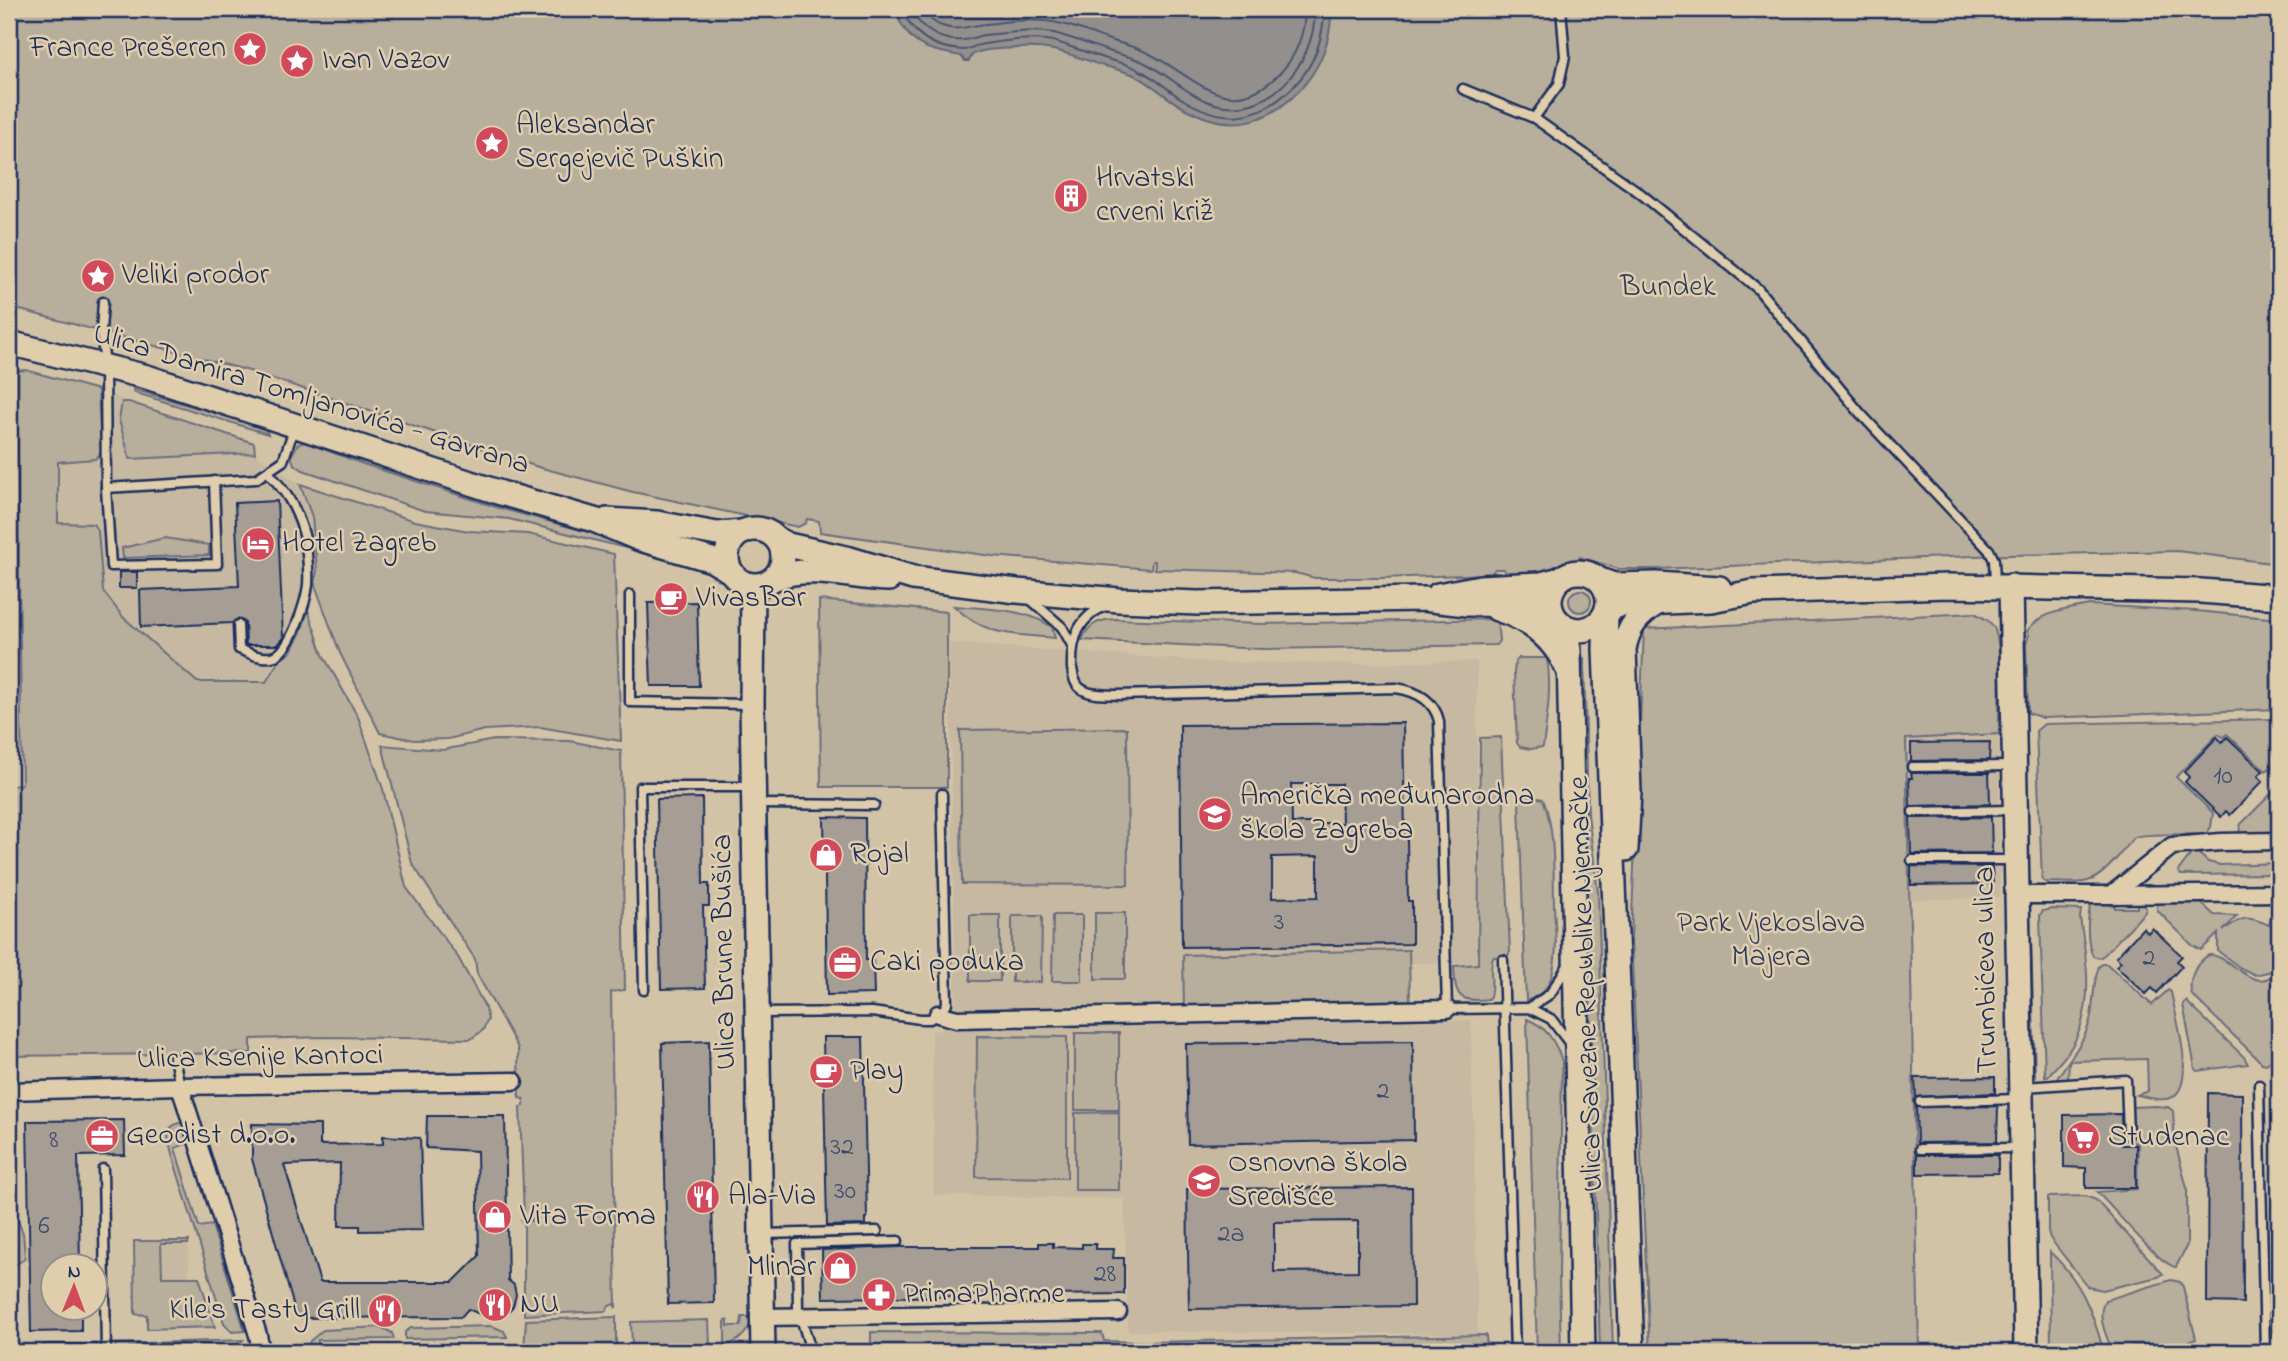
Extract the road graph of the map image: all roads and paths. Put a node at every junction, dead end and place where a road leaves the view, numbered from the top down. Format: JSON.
{"nodes":[{"id":1,"x":1561,"y":9,"type":"edge"},
{"id":2,"x":1463,"y":89,"type":"dead end"},
{"id":3,"x":1534,"y":118,"type":"junction"},
{"id":4,"x":103,"y":302,"type":"dead end"},
{"id":5,"x":9,"y":344,"type":"edge"},
{"id":6,"x":105,"y":365,"type":"junction"},
{"id":7,"x":295,"y":426,"type":"junction"},
{"id":8,"x":268,"y":472,"type":"junction"},
{"id":9,"x":214,"y":481,"type":"junction"},
{"id":10,"x":106,"y":488,"type":"junction"},
{"id":11,"x":594,"y":520,"type":"junction"},
{"id":12,"x":743,"y":531,"type":"junction"},
{"id":13,"x":777,"y":539,"type":"junction"},
{"id":14,"x":730,"y":571,"type":"junction"},
{"id":15,"x":913,"y":578,"type":"junction"},
{"id":16,"x":1560,"y":579,"type":"junction"},
{"id":17,"x":1600,"y":580,"type":"junction"},
{"id":18,"x":764,"y":582,"type":"junction"},
{"id":19,"x":2003,"y":586,"type":"junction"},
{"id":20,"x":1017,"y":591,"type":"junction"},
{"id":21,"x":1753,"y":592,"type":"junction"},
{"id":22,"x":630,"y":595,"type":"dead end"},
{"id":23,"x":2279,"y":597,"type":"edge"},
{"id":24,"x":1423,"y":599,"type":"junction"},
{"id":25,"x":1119,"y":600,"type":"junction"},
{"id":26,"x":1657,"y":603,"type":"junction"},
{"id":27,"x":1480,"y":604,"type":"junction"},
{"id":28,"x":1607,"y":612,"type":"junction"},
{"id":29,"x":1557,"y":618,"type":"junction"},
{"id":30,"x":238,"y":625,"type":"dead end"},
{"id":31,"x":1072,"y":645,"type":"junction"},
{"id":32,"x":1570,"y":674,"type":"junction"},
{"id":33,"x":752,"y":704,"type":"junction"},
{"id":34,"x":2014,"y":766,"type":"junction"},
{"id":35,"x":1912,"y":767,"type":"dead end"},
{"id":36,"x":942,"y":794,"type":"dead end"},
{"id":37,"x":754,"y":796,"type":"junction"},
{"id":38,"x":874,"y":805,"type":"dead end"},
{"id":39,"x":2015,"y":810,"type":"junction"},
{"id":40,"x":1913,"y":812,"type":"dead end"},
{"id":41,"x":2279,"y":841,"type":"edge"},
{"id":42,"x":1912,"y":860,"type":"dead end"},
{"id":43,"x":2016,"y":860,"type":"junction"},
{"id":44,"x":2279,"y":893,"type":"edge"},
{"id":45,"x":2017,"y":895,"type":"junction"},
{"id":46,"x":2111,"y":895,"type":"junction"},
{"id":47,"x":1617,"y":925,"type":"junction"},
{"id":48,"x":1574,"y":952,"type":"junction"},
{"id":49,"x":1503,"y":960,"type":"dead end"},
{"id":50,"x":644,"y":990,"type":"dead end"},
{"id":51,"x":1505,"y":1008,"type":"junction"},
{"id":52,"x":1530,"y":1008,"type":"junction"},
{"id":53,"x":1447,"y":1009,"type":"junction"},
{"id":54,"x":758,"y":1013,"type":"junction"},
{"id":55,"x":938,"y":1014,"type":"junction"},
{"id":56,"x":1576,"y":1055,"type":"junction"},
{"id":57,"x":174,"y":1058,"type":"dead end"},
{"id":58,"x":514,"y":1081,"type":"dead end"},
{"id":59,"x":2259,"y":1085,"type":"dead end"},
{"id":60,"x":180,"y":1086,"type":"junction"},
{"id":61,"x":9,"y":1091,"type":"edge"},
{"id":62,"x":2021,"y":1093,"type":"junction"},
{"id":63,"x":1920,"y":1101,"type":"dead end"},
{"id":64,"x":2128,"y":1135,"type":"dead end"},
{"id":65,"x":2021,"y":1148,"type":"junction"},
{"id":66,"x":1920,"y":1149,"type":"dead end"},
{"id":67,"x":103,"y":1169,"type":"dead end"},
{"id":68,"x":877,"y":1231,"type":"dead end"},
{"id":69,"x":761,"y":1234,"type":"junction"},
{"id":70,"x":898,"y":1241,"type":"dead end"},
{"id":71,"x":1118,"y":1312,"type":"dead end"},
{"id":72,"x":801,"y":1316,"type":"junction"},
{"id":73,"x":762,"y":1317,"type":"junction"},
{"id":74,"x":106,"y":1352,"type":"edge"},
{"id":75,"x":261,"y":1352,"type":"edge"},
{"id":76,"x":763,"y":1352,"type":"edge"},
{"id":77,"x":808,"y":1352,"type":"edge"},
{"id":78,"x":1515,"y":1352,"type":"edge"},
{"id":79,"x":1583,"y":1352,"type":"edge"},
{"id":80,"x":1632,"y":1352,"type":"edge"},
{"id":81,"x":2026,"y":1352,"type":"edge"},
{"id":82,"x":2265,"y":1352,"type":"edge"}],
"edges":[{"from":1,"to":3,"type":"lane"},
{"from":2,"to":3,"type":"lane"},
{"from":3,"to":19,"type":"lane"},
{"from":4,"to":6,"type":"lane"},
{"from":5,"to":6,"type":"street","name":"Ulica Damira Tomljanovića - Gavrana"},
{"from":6,"to":7,"type":"street","name":"Ulica Damira Tomljanovića - Gavrana"},
{"from":6,"to":10,"type":"lane"},
{"from":7,"to":8,"type":"lane"},
{"from":7,"to":11,"type":"street","name":"Ulica Damira Tomljanovića - Gavrana"},
{"from":8,"to":9,"type":"lane"},
{"from":8,"to":30,"type":"lane"},
{"from":9,"to":10,"type":"lane"},
{"from":9,"to":10,"type":"lane"},
{"from":11,"to":12,"type":"street","name":"Ulica Damira Tomljanovića - Gavrana"},
{"from":11,"to":14,"type":"street","name":"Ulica Damira Tomljanovića - Gavrana"},
{"from":12,"to":13,"type":"street","name":"Ulica Damira Tomljanovića - Gavrana"},
{"from":12,"to":14,"type":"street"},
{"from":13,"to":15,"type":"street","name":"Ulica Damira Tomljanovića - Gavrana"},
{"from":13,"to":18,"type":"street"},
{"from":14,"to":18,"type":"street","name":"Ulica Damira Tomljanovića - Gavrana"},
{"from":15,"to":18,"type":"street","name":"Ulica Damira Tomljanovića - Gavrana"},
{"from":15,"to":20,"type":"street","name":"Ulica Damira Tomljanovića - Gavrana"},
{"from":16,"to":17,"type":"street"},
{"from":16,"to":24,"type":"street","name":"Ulica Damira Tomljanovića - Gavrana"},
{"from":16,"to":29,"type":"street"},
{"from":17,"to":21,"type":"street"},
{"from":17,"to":28,"type":"street"},
{"from":18,"to":33,"type":"street","name":"Ulica Brune Bušića"},
{"from":19,"to":21,"type":"street"},
{"from":19,"to":23,"type":"street"},
{"from":19,"to":34,"type":"street","name":"Trumbićeva ulica"},
{"from":20,"to":25,"type":"street","name":"Ulica Damira Tomljanovića - Gavrana"},
{"from":20,"to":31,"type":"lane"},
{"from":21,"to":26,"type":"street"},
{"from":22,"to":33,"type":"lane"},
{"from":24,"to":25,"type":"street","name":"Ulica Damira Tomljanovića - Gavrana"},
{"from":24,"to":27,"type":"street","name":"Ulica Damira Tomljanovića - Gavrana"},
{"from":25,"to":31,"type":"lane"},
{"from":26,"to":28,"type":"street"},
{"from":26,"to":47,"type":"street"},
{"from":27,"to":29,"type":"street","name":"Ulica Damira Tomljanovića - Gavrana"},
{"from":27,"to":32,"type":"street"},
{"from":28,"to":29,"type":"street"},
{"from":28,"to":47,"type":"street","name":"Ulica Savezne Republike Njemačke"},
{"from":29,"to":32,"type":"street","name":"Ulica Savezne Republike Njemačke"},
{"from":31,"to":53,"type":"lane"},
{"from":32,"to":48,"type":"street","name":"Ulica Savezne Republike Njemačke"},
{"from":33,"to":37,"type":"street","name":"Ulica Brune Bušića"},
{"from":34,"to":35,"type":"lane"},
{"from":34,"to":39,"type":"street","name":"Trumbićeva ulica"},
{"from":36,"to":55,"type":"lane"},
{"from":37,"to":38,"type":"lane"},
{"from":37,"to":50,"type":"lane"},
{"from":37,"to":54,"type":"street","name":"Ulica Brune Bušića"},
{"from":39,"to":40,"type":"lane"},
{"from":39,"to":43,"type":"street","name":"Trumbićeva ulica"},
{"from":41,"to":46,"type":"street"},
{"from":42,"to":43,"type":"lane"},
{"from":43,"to":45,"type":"street","name":"Trumbićeva ulica"},
{"from":44,"to":46,"type":"street"},
{"from":45,"to":46,"type":"street"},
{"from":45,"to":62,"type":"street","name":"Trumbićeva ulica"},
{"from":47,"to":80,"type":"street","name":"Ulica Savezne Republike Njemačke"},
{"from":48,"to":52,"type":"lane"},
{"from":48,"to":56,"type":"street","name":"Ulica Savezne Republike Njemačke"},
{"from":49,"to":51,"type":"lane"},
{"from":51,"to":52,"type":"lane","name":"Ulica Savezne Republike Njemačke"},
{"from":51,"to":53,"type":"lane","name":"Ulica Savezne Republike Njemačke"},
{"from":51,"to":78,"type":"lane"},
{"from":52,"to":56,"type":"lane"},
{"from":53,"to":55,"type":"street"},
{"from":54,"to":55,"type":"lane"},
{"from":54,"to":69,"type":"street","name":"Ulica Brune Bušića"},
{"from":56,"to":79,"type":"street","name":"Ulica Savezne Republike Njemačke"},
{"from":57,"to":60,"type":"lane"},
{"from":58,"to":60,"type":"street","name":"Ulica Ksenije Kantoci"},
{"from":59,"to":82,"type":"lane"},
{"from":60,"to":61,"type":"street","name":"Ulica Ksenije Kantoci"},
{"from":60,"to":75,"type":"street"},
{"from":62,"to":63,"type":"lane"},
{"from":62,"to":64,"type":"lane"},
{"from":62,"to":65,"type":"street","name":"Trumbićeva ulica"},
{"from":65,"to":66,"type":"lane"},
{"from":65,"to":81,"type":"street","name":"Trumbićeva ulica"},
{"from":67,"to":74,"type":"lane"},
{"from":68,"to":69,"type":"lane"},
{"from":69,"to":73,"type":"street","name":"Ulica Brune Bušića"},
{"from":70,"to":72,"type":"lane"},
{"from":71,"to":72,"type":"street"},
{"from":72,"to":73,"type":"street"},
{"from":72,"to":77,"type":"lane"},
{"from":73,"to":76,"type":"street","name":"Ulica Brune Bušića"}]}
